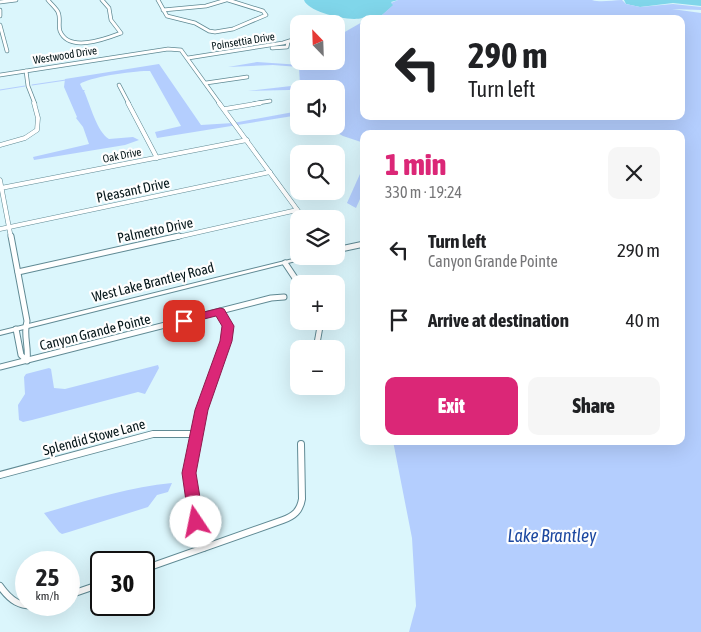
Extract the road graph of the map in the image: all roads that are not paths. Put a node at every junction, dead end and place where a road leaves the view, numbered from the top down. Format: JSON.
{"nodes":[{"id":1,"x":16,"y":0,"type":"edge"},
{"id":2,"x":48,"y":0,"type":"edge"},
{"id":3,"x":102,"y":0,"type":"edge"},
{"id":4,"x":158,"y":0,"type":"edge"},
{"id":5,"x":227,"y":0,"type":"edge"},
{"id":6,"x":0,"y":2,"type":"edge"},
{"id":7,"x":0,"y":10,"type":"edge"},
{"id":8,"x":162,"y":10,"type":"junction"},
{"id":9,"x":0,"y":16,"type":"edge"},
{"id":10,"x":0,"y":25,"type":"edge"},
{"id":11,"x":290,"y":41,"type":"edge"},
{"id":12,"x":7,"y":52,"type":"dead end"},
{"id":13,"x":188,"y":58,"type":"junction"},
{"id":14,"x":26,"y":71,"type":"junction"},
{"id":15,"x":0,"y":75,"type":"edge"},
{"id":16,"x":247,"y":76,"type":"dead end"},
{"id":17,"x":206,"y":83,"type":"junction"},
{"id":18,"x":119,"y":85,"type":"dead end"},
{"id":19,"x":270,"y":101,"type":"dead end"},
{"id":20,"x":225,"y":109,"type":"junction"},
{"id":21,"x":247,"y":140,"type":"junction"},
{"id":22,"x":0,"y":145,"type":"edge"},
{"id":23,"x":157,"y":158,"type":"junction"},
{"id":24,"x":270,"y":172,"type":"junction"},
{"id":25,"x":0,"y":180,"type":"edge"},
{"id":26,"x":1,"y":188,"type":"edge"},
{"id":27,"x":297,"y":210,"type":"edge"},
{"id":28,"x":290,"y":212,"type":"edge"},
{"id":29,"x":8,"y":228,"type":"junction"},
{"id":30,"x":0,"y":229,"type":"edge"},
{"id":31,"x":360,"y":245,"type":"edge"},
{"id":32,"x":345,"y":248,"type":"edge"},
{"id":33,"x":290,"y":262,"type":"edge"},
{"id":34,"x":285,"y":263,"type":"junction"},
{"id":35,"x":18,"y":272,"type":"junction"},
{"id":36,"x":293,"y":275,"type":"edge"},
{"id":37,"x":284,"y":297,"type":"dead end"},
{"id":38,"x":220,"y":312,"type":"junction"},
{"id":39,"x":24,"y":327,"type":"junction"},
{"id":40,"x":16,"y":329,"type":"junction"},
{"id":41,"x":0,"y":333,"type":"edge"},
{"id":42,"x":27,"y":361,"type":"junction"},
{"id":43,"x":0,"y":368,"type":"edge"},
{"id":44,"x":196,"y":434,"type":"junction"},
{"id":45,"x":301,"y":444,"type":"dead end"},
{"id":46,"x":0,"y":475,"type":"edge"},
{"id":47,"x":203,"y":548,"type":"junction"},
{"id":48,"x":155,"y":565,"type":"edge"},
{"id":49,"x":0,"y":586,"type":"edge"},
{"id":50,"x":15,"y":603,"type":"edge"}],
"edges":[{"from":1,"to":6,"type":"street"},
{"from":2,"to":3,"type":"street"},
{"from":4,"to":8,"type":"street"},
{"from":5,"to":8,"type":"street"},
{"from":5,"to":8,"type":"street"},
{"from":7,"to":9,"type":"street"},
{"from":10,"to":12,"type":"street"},
{"from":11,"to":13,"type":"street","name":"Poinsettia Drive"},
{"from":13,"to":14,"type":"street","name":"Westwood Drive"},
{"from":13,"to":17,"type":"street"},
{"from":14,"to":15,"type":"street"},
{"from":14,"to":22,"type":"street","name":"Westwood Drive"},
{"from":16,"to":17,"type":"street"},
{"from":17,"to":20,"type":"street"},
{"from":18,"to":23,"type":"street"},
{"from":19,"to":20,"type":"street"},
{"from":20,"to":21,"type":"street"},
{"from":21,"to":23,"type":"street","name":"Oak Drive"},
{"from":21,"to":24,"type":"street"},
{"from":23,"to":26,"type":"street","name":"Oak Drive"},
{"from":24,"to":27,"type":"street"},
{"from":24,"to":29,"type":"street","name":"Pleasant Drive"},
{"from":25,"to":26,"type":"street"},
{"from":26,"to":29,"type":"street"},
{"from":28,"to":35,"type":"street","name":"Palmetto Drive"},
{"from":29,"to":30,"type":"street","name":"Pleasant Drive"},
{"from":29,"to":35,"type":"street"},
{"from":31,"to":32,"type":"street"},
{"from":33,"to":34,"type":"street","name":"West Lake Brantley Road"},
{"from":34,"to":36,"type":"street"},
{"from":34,"to":39,"type":"street","name":"West Lake Brantley Road"},
{"from":35,"to":39,"type":"street"},
{"from":37,"to":38,"type":"street","name":"Canyon Grande Pointe"},
{"from":38,"to":42,"type":"street","name":"Canyon Grande Pointe"},
{"from":38,"to":44,"type":"street"},
{"from":39,"to":40,"type":"street","name":"West Lake Brantley Road"},
{"from":39,"to":42,"type":"street"},
{"from":40,"to":41,"type":"street","name":"West Lake Brantley Road"},
{"from":40,"to":42,"type":"street"},
{"from":42,"to":43,"type":"street","name":"Canyon Grande Pointe"},
{"from":44,"to":46,"type":"street","name":"Splendid Stowe Lane"},
{"from":44,"to":47,"type":"street"},
{"from":45,"to":47,"type":"street"},
{"from":47,"to":48,"type":"street"},
{"from":49,"to":50,"type":"street"}]}
